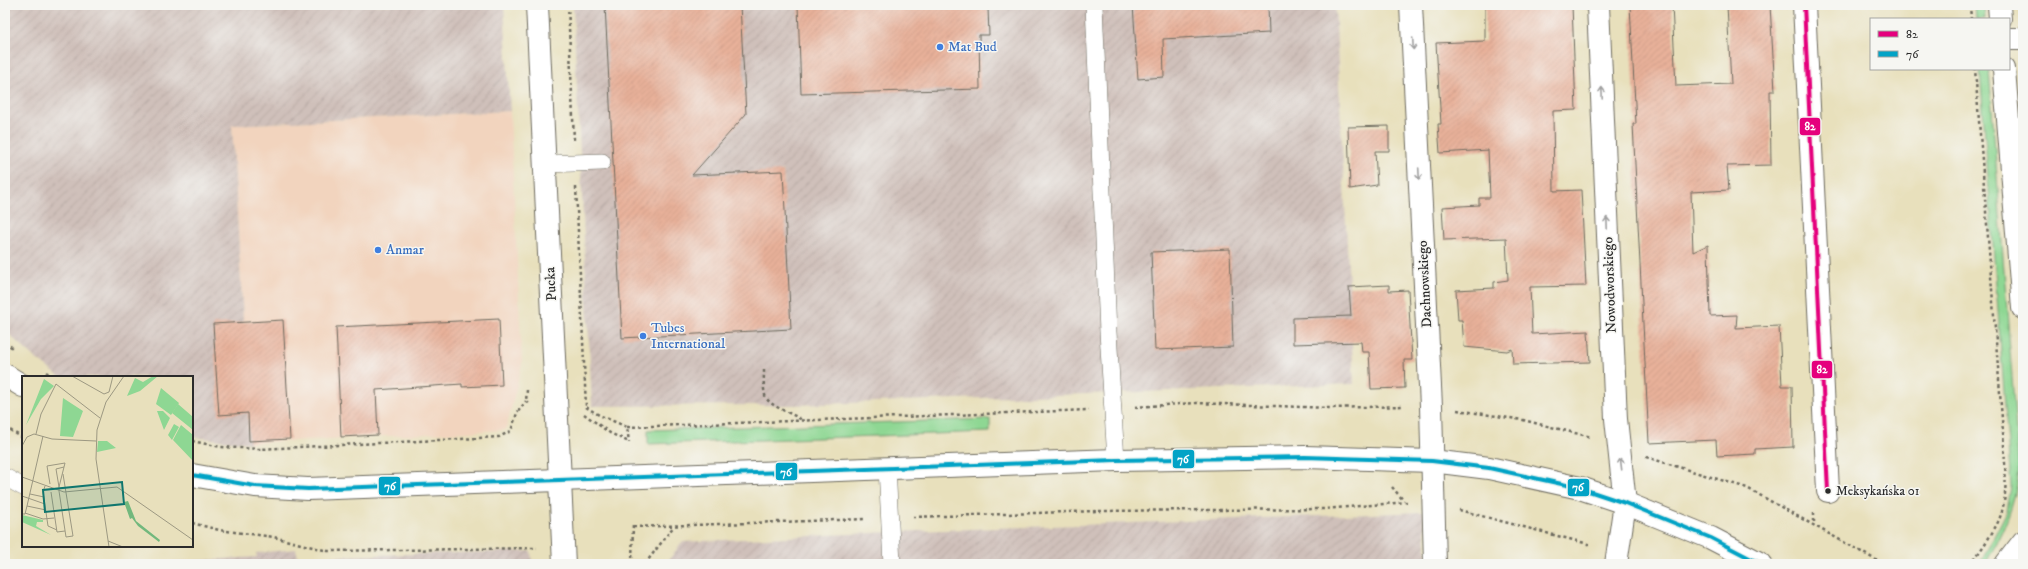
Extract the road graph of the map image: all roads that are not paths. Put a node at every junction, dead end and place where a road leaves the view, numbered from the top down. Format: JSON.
{"nodes":[{"id":1,"x":537,"y":5,"type":"edge"},
{"id":2,"x":1094,"y":5,"type":"edge"},
{"id":3,"x":1411,"y":5,"type":"edge"},
{"id":4,"x":1598,"y":5,"type":"edge"},
{"id":5,"x":1804,"y":5,"type":"edge"},
{"id":6,"x":1999,"y":5,"type":"edge"},
{"id":7,"x":2000,"y":18,"type":"edge"},
{"id":8,"x":2010,"y":39,"type":"edge"},
{"id":9,"x":2023,"y":39,"type":"edge"},
{"id":10,"x":2004,"y":70,"type":"edge"},
{"id":11,"x":602,"y":162,"type":"dead end"},
{"id":12,"x":545,"y":164,"type":"junction"},
{"id":13,"x":2019,"y":214,"type":"edge"},
{"id":14,"x":2023,"y":308,"type":"edge"},
{"id":15,"x":5,"y":374,"type":"edge"},
{"id":16,"x":22,"y":385,"type":"edge"},
{"id":17,"x":1116,"y":460,"type":"junction"},
{"id":18,"x":1432,"y":461,"type":"junction"},
{"id":19,"x":887,"y":467,"type":"junction"},
{"id":20,"x":193,"y":474,"type":"edge"},
{"id":21,"x":5,"y":477,"type":"edge"},
{"id":22,"x":560,"y":479,"type":"junction"},
{"id":23,"x":22,"y":486,"type":"edge"},
{"id":24,"x":1828,"y":492,"type":"dead end"},
{"id":25,"x":1625,"y":503,"type":"junction"},
{"id":26,"x":2023,"y":542,"type":"edge"},
{"id":27,"x":2023,"y":547,"type":"edge"},
{"id":28,"x":564,"y":564,"type":"edge"},
{"id":29,"x":892,"y":564,"type":"edge"},
{"id":30,"x":1435,"y":564,"type":"edge"},
{"id":31,"x":1616,"y":564,"type":"edge"},
{"id":32,"x":1761,"y":564,"type":"edge"},
{"id":33,"x":2006,"y":564,"type":"edge"},
{"id":34,"x":2019,"y":564,"type":"edge"}],
"edges":[{"from":1,"to":12,"type":"street","name":"Pucka"},
{"from":2,"to":17,"type":"lane"},
{"from":3,"to":18,"type":"street","name":"Dachnowskiego","one_way":true},
{"from":25,"to":4,"type":"street","name":"Nowodworskiego","one_way":true},
{"from":5,"to":24,"type":"street"},
{"from":6,"to":7,"type":"street"},
{"from":8,"to":9,"type":"street"},
{"from":10,"to":13,"type":"street"},
{"from":11,"to":12,"type":"lane"},
{"from":12,"to":22,"type":"street","name":"Pucka"},
{"from":13,"to":14,"type":"street"},
{"from":15,"to":16,"type":"street"},
{"from":17,"to":18,"type":"street"},
{"from":17,"to":19,"type":"street"},
{"from":18,"to":25,"type":"street"},
{"from":18,"to":30,"type":"street","name":"Dachnowskiego"},
{"from":19,"to":22,"type":"street"},
{"from":19,"to":29,"type":"lane"},
{"from":20,"to":22,"type":"street"},
{"from":21,"to":23,"type":"lane"},
{"from":22,"to":28,"type":"street","name":"Pucka"},
{"from":25,"to":31,"type":"street","name":"Nowodworskiego"},
{"from":25,"to":32,"type":"street"},
{"from":26,"to":33,"type":"street"},
{"from":27,"to":34,"type":"street"}]}
